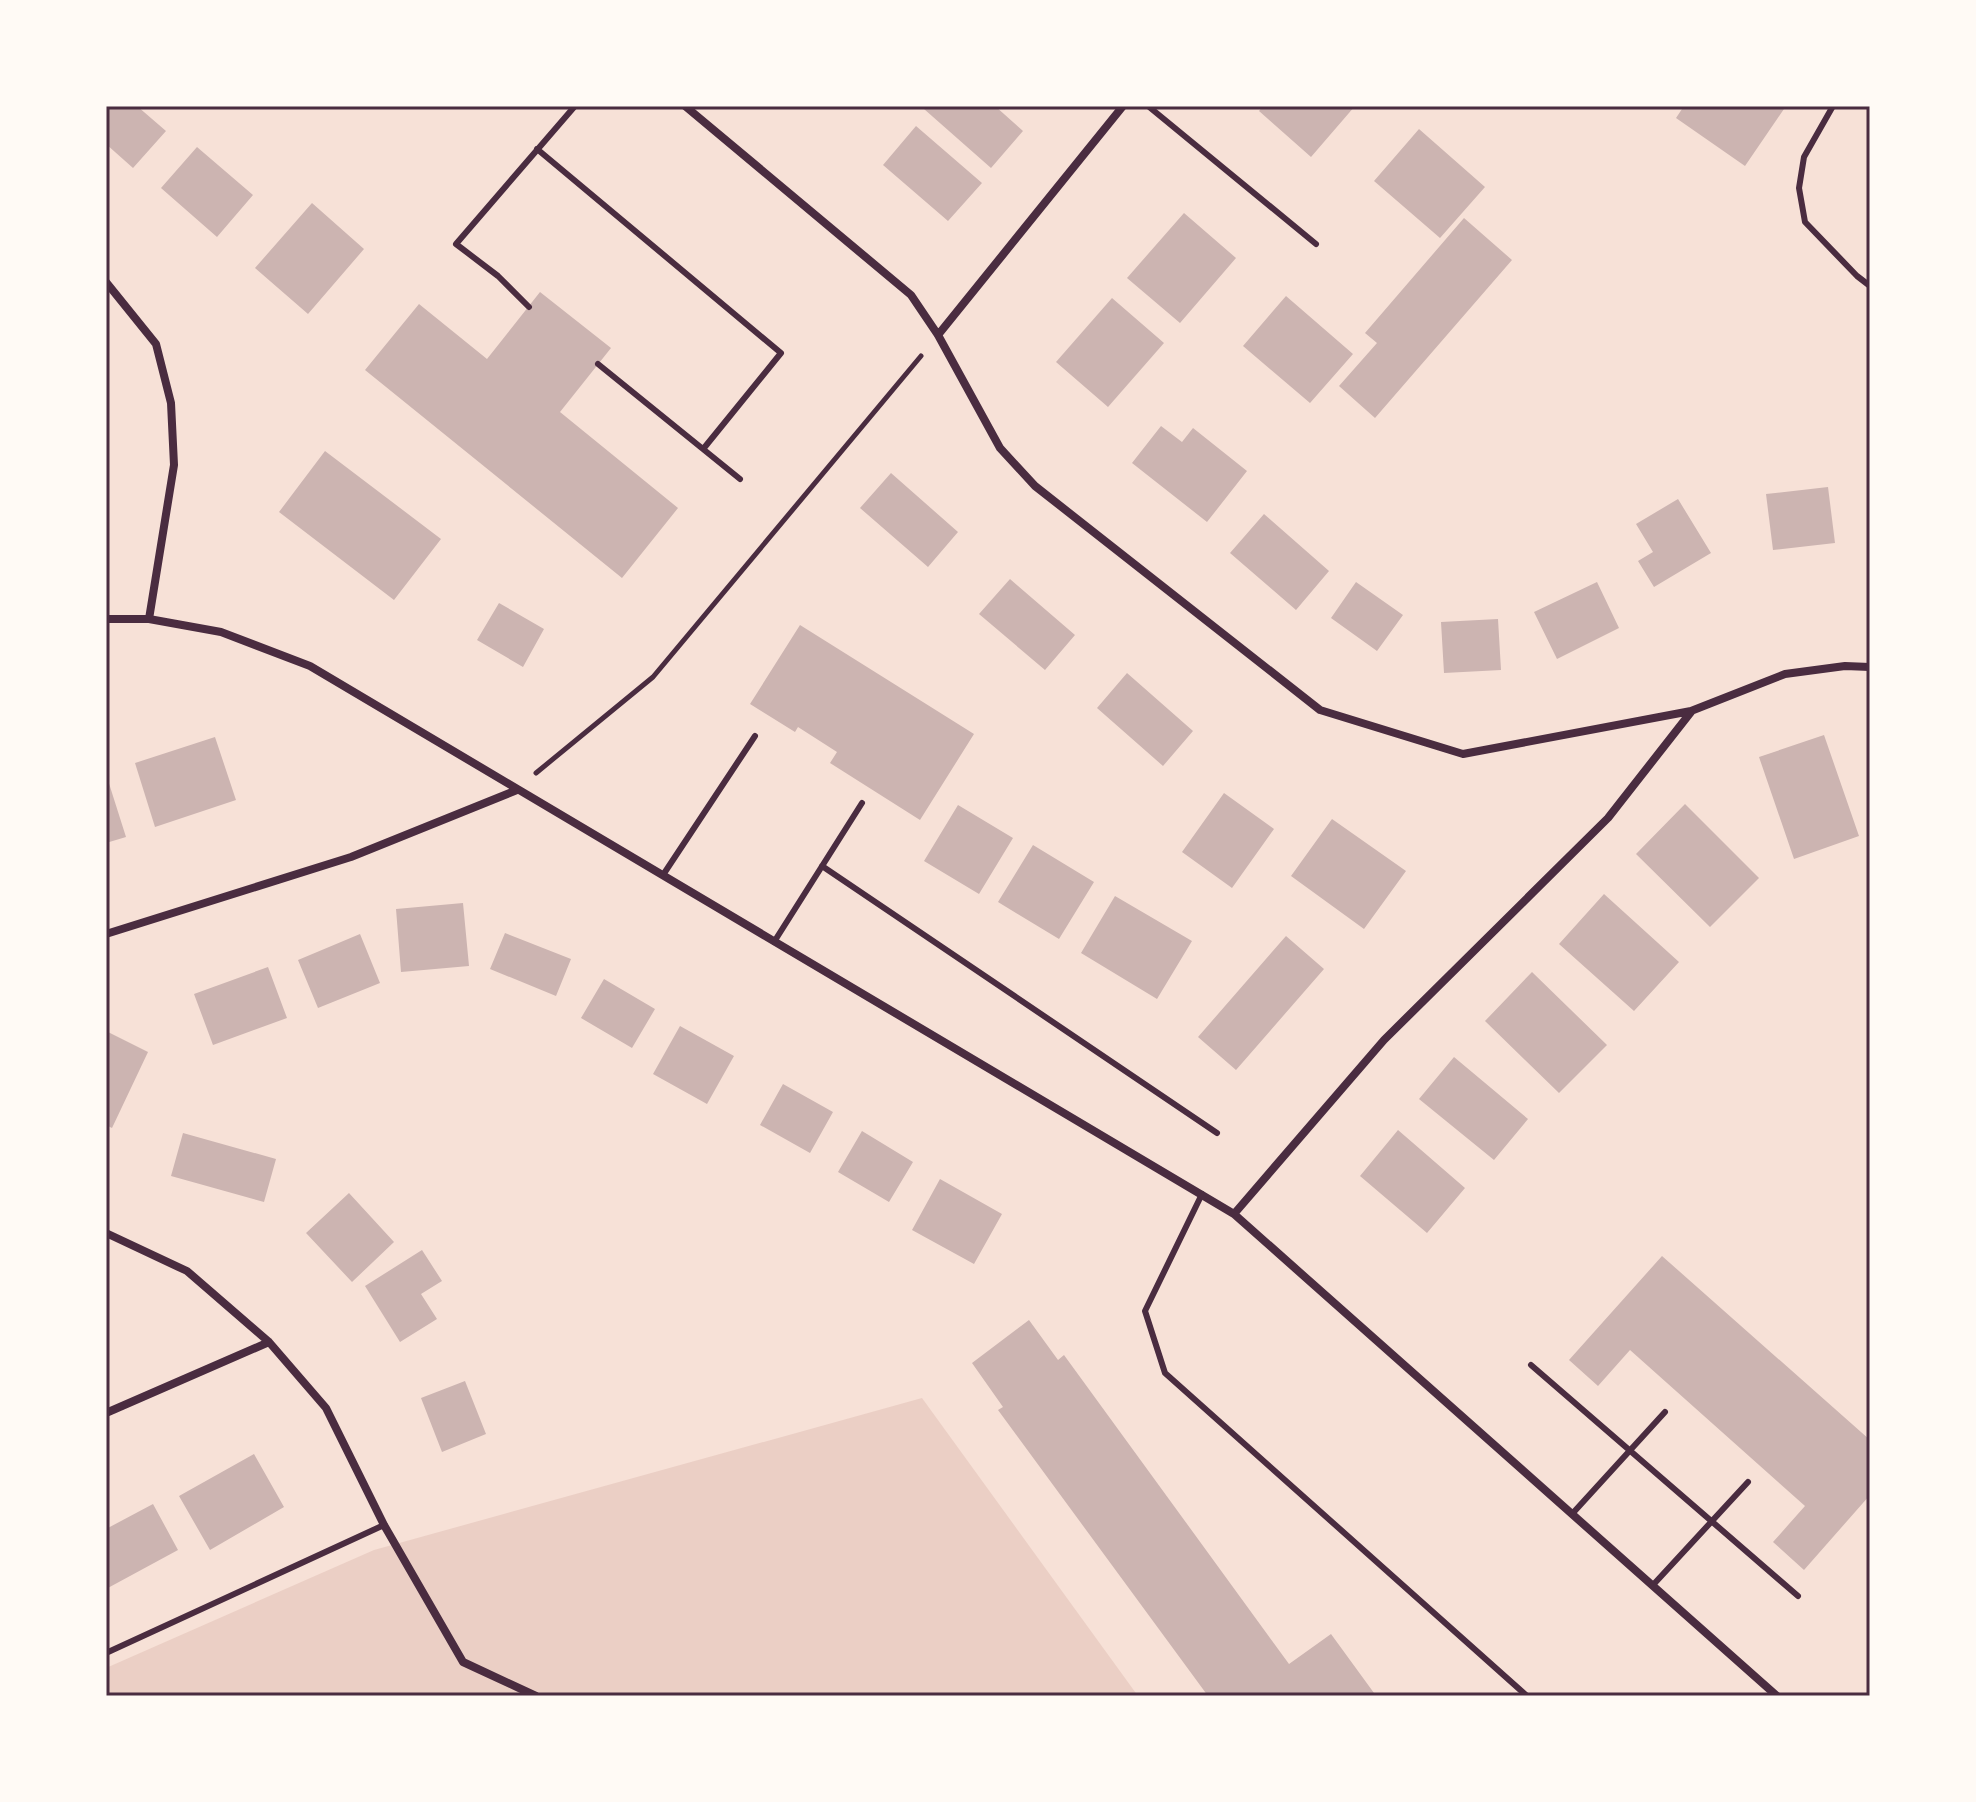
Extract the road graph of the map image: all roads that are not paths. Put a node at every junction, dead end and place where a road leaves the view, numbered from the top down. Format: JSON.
{"nodes":[{"id":1,"x":575,"y":106,"type":"edge"},
{"id":2,"x":685,"y":106,"type":"edge"},
{"id":3,"x":1123,"y":106,"type":"edge"},
{"id":4,"x":1148,"y":106,"type":"edge"},
{"id":5,"x":1833,"y":106,"type":"edge"},
{"id":6,"x":537,"y":149,"type":"junction"},
{"id":7,"x":1316,"y":244,"type":"dead end"},
{"id":8,"x":106,"y":282,"type":"edge"},
{"id":9,"x":1870,"y":286,"type":"edge"},
{"id":10,"x":529,"y":307,"type":"dead end"},
{"id":11,"x":938,"y":335,"type":"junction"},
{"id":12,"x":598,"y":364,"type":"dead end"},
{"id":13,"x":704,"y":448,"type":"junction"},
{"id":14,"x":740,"y":479,"type":"dead end"},
{"id":15,"x":106,"y":619,"type":"edge"},
{"id":16,"x":149,"y":619,"type":"junction"},
{"id":17,"x":1870,"y":667,"type":"edge"},
{"id":18,"x":1691,"y":711,"type":"junction"},
{"id":19,"x":755,"y":736,"type":"dead end"},
{"id":20,"x":517,"y":790,"type":"junction"},
{"id":21,"x":862,"y":803,"type":"dead end"},
{"id":22,"x":822,"y":866,"type":"junction"},
{"id":23,"x":663,"y":875,"type":"junction"},
{"id":24,"x":106,"y":934,"type":"edge"},
{"id":25,"x":774,"y":942,"type":"junction"},
{"id":26,"x":1217,"y":1133,"type":"dead end"},
{"id":27,"x":1202,"y":1194,"type":"junction"},
{"id":28,"x":1234,"y":1214,"type":"junction"},
{"id":29,"x":106,"y":1233,"type":"edge"},
{"id":30,"x":269,"y":1342,"type":"junction"},
{"id":31,"x":1531,"y":1365,"type":"dead end"},
{"id":32,"x":1665,"y":1412,"type":"dead end"},
{"id":33,"x":106,"y":1413,"type":"edge"},
{"id":34,"x":1629,"y":1451,"type":"junction"},
{"id":35,"x":1748,"y":1482,"type":"dead end"},
{"id":36,"x":1572,"y":1514,"type":"junction"},
{"id":37,"x":1712,"y":1522,"type":"junction"},
{"id":38,"x":384,"y":1525,"type":"junction"},
{"id":39,"x":1653,"y":1585,"type":"junction"},
{"id":40,"x":1798,"y":1596,"type":"dead end"},
{"id":41,"x":106,"y":1653,"type":"edge"},
{"id":42,"x":1520,"y":1692,"type":"edge"},
{"id":43,"x":536,"y":1696,"type":"edge"},
{"id":44,"x":1527,"y":1696,"type":"edge"},
{"id":45,"x":1777,"y":1696,"type":"edge"}],
"edges":[{"from":1,"to":6,"type":"lane"},
{"from":2,"to":11,"type":"street"},
{"from":3,"to":11,"type":"street"},
{"from":4,"to":7,"type":"lane"},
{"from":5,"to":9,"type":"lane"},
{"from":6,"to":10,"type":"lane"},
{"from":6,"to":13,"type":"lane"},
{"from":8,"to":16,"type":"street"},
{"from":11,"to":18,"type":"street"},
{"from":12,"to":13,"type":"lane"},
{"from":13,"to":14,"type":"lane"},
{"from":15,"to":16,"type":"street"},
{"from":16,"to":20,"type":"street"},
{"from":17,"to":18,"type":"street"},
{"from":18,"to":28,"type":"street"},
{"from":19,"to":23,"type":"lane"},
{"from":20,"to":23,"type":"street"},
{"from":20,"to":24,"type":"street"},
{"from":21,"to":22,"type":"lane"},
{"from":22,"to":25,"type":"lane"},
{"from":22,"to":26,"type":"lane"},
{"from":23,"to":25,"type":"street"},
{"from":25,"to":27,"type":"street"},
{"from":27,"to":28,"type":"street"},
{"from":27,"to":42,"type":"lane"},
{"from":28,"to":36,"type":"street"},
{"from":29,"to":30,"type":"street"},
{"from":30,"to":33,"type":"street"},
{"from":30,"to":38,"type":"street"},
{"from":31,"to":34,"type":"lane"},
{"from":32,"to":34,"type":"lane"},
{"from":34,"to":36,"type":"lane"},
{"from":34,"to":37,"type":"lane"},
{"from":35,"to":37,"type":"lane"},
{"from":36,"to":39,"type":"street"},
{"from":37,"to":39,"type":"lane"},
{"from":37,"to":40,"type":"lane"},
{"from":38,"to":41,"type":"lane"},
{"from":38,"to":43,"type":"street"},
{"from":39,"to":45,"type":"street"},
{"from":42,"to":44,"type":"lane"}]}
